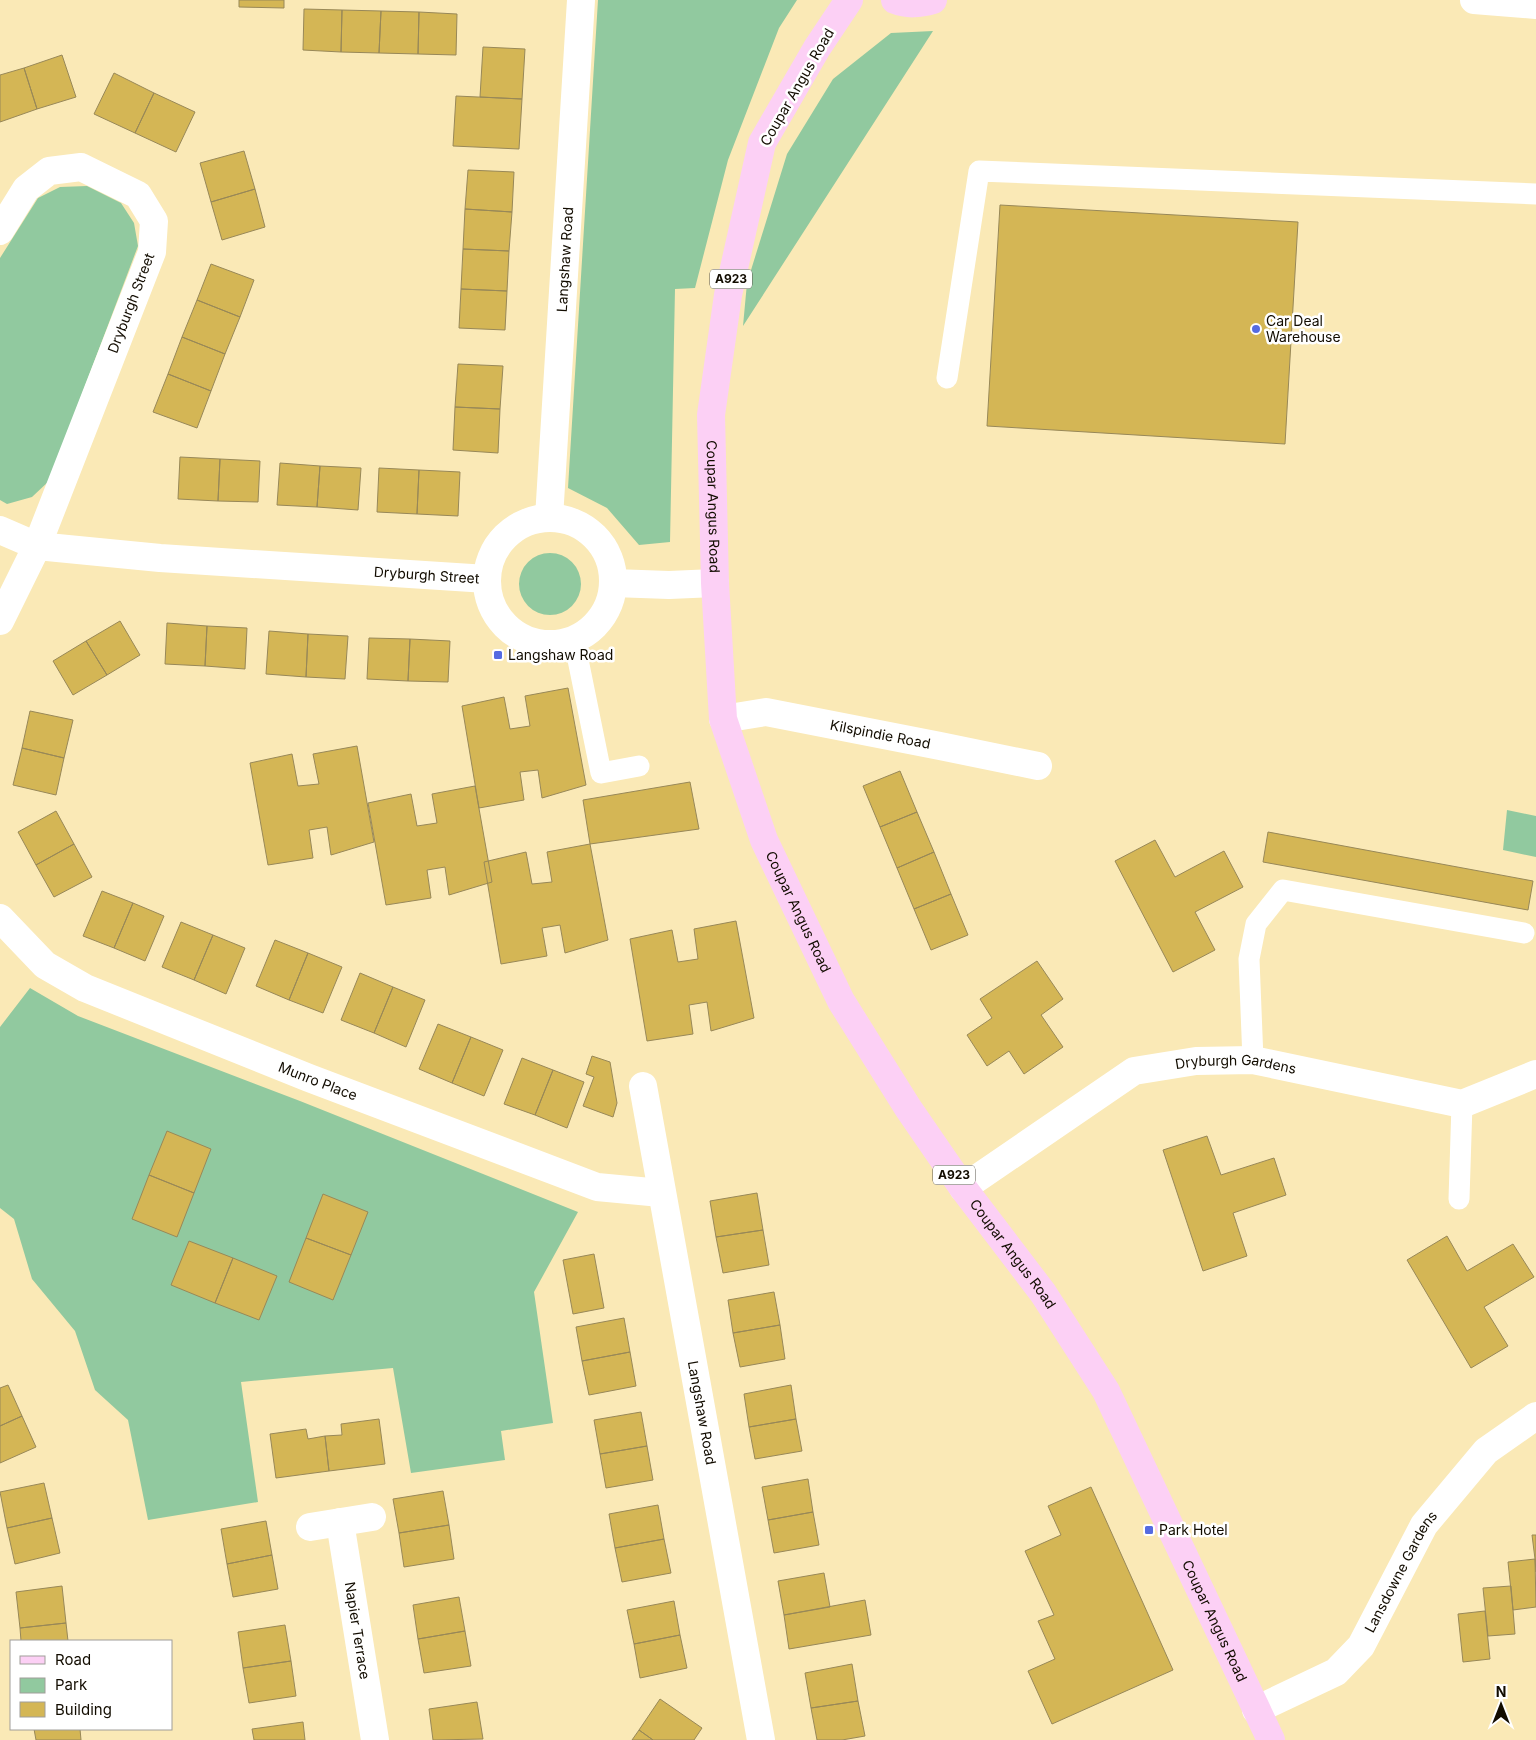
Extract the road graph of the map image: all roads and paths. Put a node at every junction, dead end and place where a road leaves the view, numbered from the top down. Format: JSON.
{"nodes":[{"id":1,"x":581,"y":0,"type":"edge"},
{"id":2,"x":850,"y":0,"type":"edge"},
{"id":3,"x":895,"y":0,"type":"edge"},
{"id":4,"x":933,"y":0,"type":"edge"},
{"id":5,"x":1474,"y":0,"type":"edge"},
{"id":6,"x":1536,"y":4,"type":"edge"},
{"id":7,"x":1536,"y":194,"type":"edge"},
{"id":8,"x":0,"y":231,"type":"edge"},
{"id":9,"x":947,"y":378,"type":"dead end"},
{"id":10,"x":549,"y":518,"type":"junction"},
{"id":11,"x":0,"y":530,"type":"edge"},
{"id":12,"x":37,"y":546,"type":"junction"},
{"id":13,"x":487,"y":579,"type":"junction"},
{"id":14,"x":614,"y":584,"type":"junction"},
{"id":15,"x":715,"y":584,"type":"junction"},
{"id":16,"x":1,"y":616,"type":"edge"},
{"id":17,"x":574,"y":640,"type":"junction"},
{"id":18,"x":722,"y":719,"type":"junction"},
{"id":19,"x":639,"y":766,"type":"dead end"},
{"id":20,"x":1038,"y":766,"type":"dead end"},
{"id":21,"x":0,"y":918,"type":"edge"},
{"id":22,"x":1524,"y":933,"type":"dead end"},
{"id":23,"x":1253,"y":1060,"type":"junction"},
{"id":24,"x":1536,"y":1074,"type":"edge"},
{"id":25,"x":643,"y":1086,"type":"dead end"},
{"id":26,"x":1462,"y":1104,"type":"junction"},
{"id":27,"x":963,"y":1188,"type":"junction"},
{"id":28,"x":661,"y":1193,"type":"junction"},
{"id":29,"x":1459,"y":1199,"type":"dead end"},
{"id":30,"x":1536,"y":1416,"type":"edge"},
{"id":31,"x":372,"y":1517,"type":"dead end"},
{"id":32,"x":340,"y":1522,"type":"junction"},
{"id":33,"x":310,"y":1527,"type":"dead end"},
{"id":34,"x":1256,"y":1710,"type":"junction"},
{"id":35,"x":375,"y":1740,"type":"edge"},
{"id":36,"x":760,"y":1740,"type":"edge"},
{"id":37,"x":1272,"y":1740,"type":"edge"}],
"edges":[{"from":1,"to":10,"type":"street","name":"Langshaw Road"},
{"from":2,"to":15,"type":"main road","name":"Coupar Angus Road","number":"A923"},
{"from":3,"to":4,"type":"main road"},
{"from":5,"to":6,"type":"street"},
{"from":7,"to":9,"type":"lane"},
{"from":8,"to":12,"type":"street","name":"Dryburgh Street"},
{"from":10,"to":13,"type":"street","name":"Dryburgh Street"},
{"from":10,"to":14,"type":"street","name":"Dryburgh Street"},
{"from":11,"to":12,"type":"street","name":"Dryburgh Street"},
{"from":12,"to":13,"type":"street","name":"Dryburgh Street"},
{"from":12,"to":16,"type":"street"},
{"from":13,"to":17,"type":"street","name":"Dryburgh Street"},
{"from":14,"to":15,"type":"street"},
{"from":14,"to":17,"type":"street","name":"Dryburgh Street"},
{"from":15,"to":18,"type":"main road","name":"Coupar Angus Road","number":"A923"},
{"from":17,"to":19,"type":"lane"},
{"from":18,"to":20,"type":"street","name":"Kilspindie Road"},
{"from":18,"to":27,"type":"main road","name":"Coupar Angus Road","number":"A923"},
{"from":21,"to":28,"type":"street","name":"Munro Place"},
{"from":22,"to":23,"type":"lane"},
{"from":23,"to":26,"type":"street","name":"Dryburgh Gardens"},
{"from":23,"to":27,"type":"street","name":"Dryburgh Gardens"},
{"from":24,"to":26,"type":"street"},
{"from":25,"to":28,"type":"street","name":"Langshaw Road"},
{"from":26,"to":29,"type":"lane"},
{"from":27,"to":34,"type":"main road","name":"Coupar Angus Road","number":"A923"},
{"from":28,"to":36,"type":"street","name":"Langshaw Road"},
{"from":30,"to":34,"type":"street","name":"Lansdowne Gardens"},
{"from":31,"to":32,"type":"street"},
{"from":32,"to":33,"type":"street"},
{"from":32,"to":35,"type":"street","name":"Napier Terrace"},
{"from":34,"to":37,"type":"main road","name":"Coupar Angus Road","number":"A923"}]}
